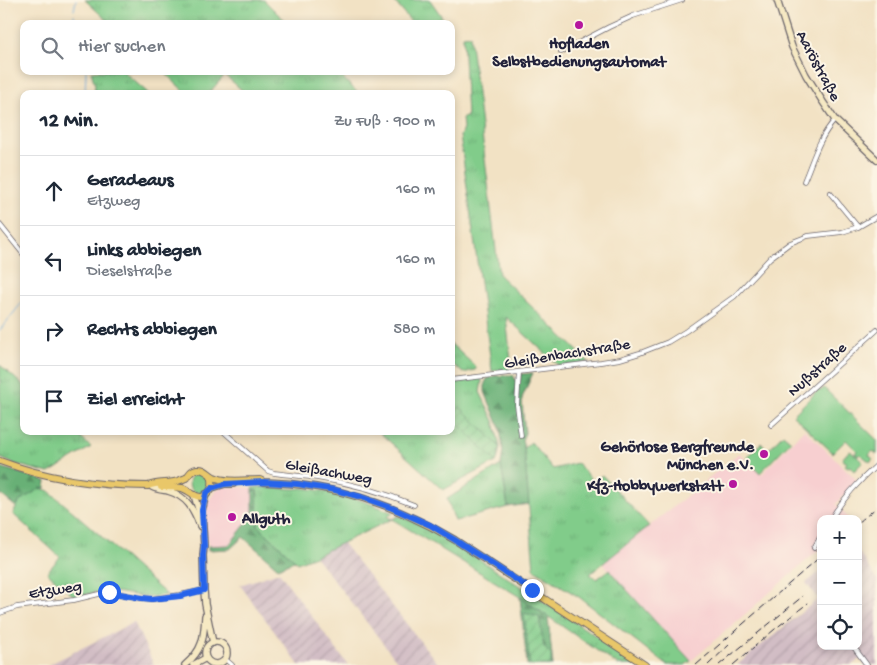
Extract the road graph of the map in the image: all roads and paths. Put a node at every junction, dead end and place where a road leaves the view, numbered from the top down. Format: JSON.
{"nodes":[{"id":1,"x":682,"y":0,"type":"edge"},
{"id":2,"x":777,"y":0,"type":"edge"},
{"id":3,"x":561,"y":52,"type":"dead end"},
{"id":4,"x":836,"y":120,"type":"junction"},
{"id":5,"x":877,"y":160,"type":"edge"},
{"id":6,"x":804,"y":181,"type":"dead end"},
{"id":7,"x":830,"y":193,"type":"dead end"},
{"id":8,"x":877,"y":216,"type":"edge"},
{"id":9,"x":0,"y":225,"type":"edge"},
{"id":10,"x":858,"y":227,"type":"junction"},
{"id":11,"x":20,"y":250,"type":"edge"},
{"id":12,"x":877,"y":330,"type":"edge"},
{"id":13,"x":519,"y":372,"type":"junction"},
{"id":14,"x":455,"y":379,"type":"edge"},
{"id":15,"x":771,"y":425,"type":"dead end"},
{"id":16,"x":228,"y":435,"type":"edge"},
{"id":17,"x":521,"y":436,"type":"dead end"},
{"id":18,"x":0,"y":461,"type":"edge"},
{"id":19,"x":877,"y":465,"type":"edge"},
{"id":20,"x":211,"y":476,"type":"junction"},
{"id":21,"x":186,"y":478,"type":"junction"},
{"id":22,"x":264,"y":482,"type":"junction"},
{"id":23,"x":150,"y":487,"type":"junction"},
{"id":24,"x":212,"y":488,"type":"junction"},
{"id":25,"x":187,"y":489,"type":"junction"},
{"id":26,"x":206,"y":494,"type":"junction"},
{"id":27,"x":194,"y":496,"type":"junction"},
{"id":28,"x":414,"y":505,"type":"dead end"},
{"id":29,"x":834,"y":515,"type":"edge"},
{"id":30,"x":200,"y":526,"type":"junction"},
{"id":31,"x":817,"y":543,"type":"edge"},
{"id":32,"x":814,"y":548,"type":"dead end"},
{"id":33,"x":203,"y":555,"type":"junction"},
{"id":34,"x":204,"y":590,"type":"junction"},
{"id":35,"x":205,"y":604,"type":"junction"},
{"id":36,"x":0,"y":613,"type":"edge"},
{"id":37,"x":213,"y":643,"type":"junction"},
{"id":38,"x":856,"y":650,"type":"edge"},
{"id":39,"x":858,"y":653,"type":"joint"},
{"id":40,"x":206,"y":658,"type":"junction"},
{"id":41,"x":225,"y":659,"type":"junction"},
{"id":42,"x":185,"y":665,"type":"edge"},
{"id":43,"x":193,"y":665,"type":"edge"},
{"id":44,"x":232,"y":665,"type":"edge"},
{"id":45,"x":645,"y":665,"type":"edge"},
{"id":46,"x":867,"y":665,"type":"edge"}],
"edges":[{"from":1,"to":3,"type":"street"},
{"from":2,"to":4,"type":"street","name":"Aaröstraße"},
{"from":4,"to":5,"type":"street","name":"Aaröstraße"},
{"from":4,"to":6,"type":"street"},
{"from":7,"to":10,"type":"street"},
{"from":8,"to":10,"type":"street","name":"Gleißenbachstraße"},
{"from":9,"to":11,"type":"street"},
{"from":10,"to":13,"type":"street","name":"Gleißenbachstraße"},
{"from":12,"to":15,"type":"street","name":"Nußstraße"},
{"from":13,"to":14,"type":"street","name":"Gleißenbachstraße"},
{"from":13,"to":17,"type":"street"},
{"from":16,"to":28,"type":"street","name":"Gleißachweg"},
{"from":18,"to":23,"type":"main road"},
{"from":19,"to":29,"type":"street"},
{"from":20,"to":21,"type":"main road"},
{"from":20,"to":22,"type":"main road"},
{"from":20,"to":24,"type":"main road"},
{"from":21,"to":23,"type":"main road"},
{"from":21,"to":25,"type":"main road"},
{"from":22,"to":24,"type":"main road"},
{"from":22,"to":45,"type":"main road"},
{"from":23,"to":25,"type":"main road"},
{"from":23,"to":30,"type":"street"},
{"from":24,"to":26,"type":"main road"},
{"from":25,"to":27,"type":"main road"},
{"from":26,"to":27,"type":"main road"},
{"from":26,"to":33,"type":"street"},
{"from":27,"to":30,"type":"street"},
{"from":30,"to":33,"type":"street"},
{"from":31,"to":32,"type":"street"},
{"from":33,"to":34,"type":"street"},
{"from":34,"to":35,"type":"street"},
{"from":34,"to":36,"type":"street","name":"Etzweg"},
{"from":35,"to":37,"type":"street"},
{"from":35,"to":42,"type":"street"},
{"from":37,"to":40,"type":"street"},
{"from":37,"to":41,"type":"street"},
{"from":38,"to":39,"type":"street"},
{"from":39,"to":46,"type":"street"},
{"from":40,"to":41,"type":"street"},
{"from":40,"to":43,"type":"street"},
{"from":41,"to":44,"type":"street"}]}
